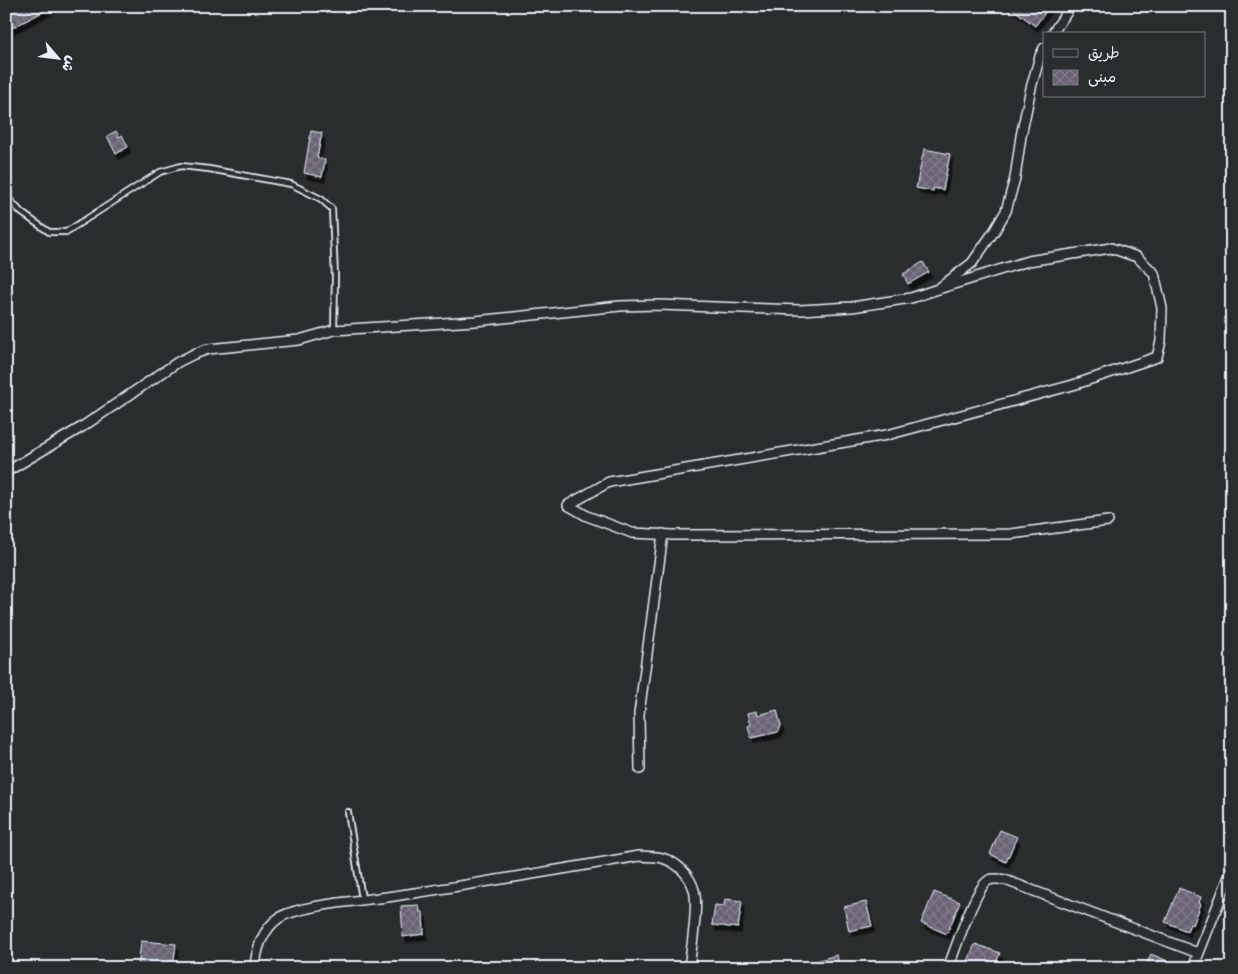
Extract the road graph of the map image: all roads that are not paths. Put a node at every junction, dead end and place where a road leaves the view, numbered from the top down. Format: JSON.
{"nodes":[{"id":1,"x":1071,"y":6,"type":"edge"},
{"id":2,"x":1053,"y":32,"type":"edge"},
{"id":3,"x":1043,"y":51,"type":"edge"},
{"id":4,"x":6,"y":196,"type":"edge"},
{"id":5,"x":938,"y":289,"type":"junction"},
{"id":6,"x":334,"y":330,"type":"junction"},
{"id":7,"x":6,"y":472,"type":"edge"},
{"id":8,"x":1108,"y":521,"type":"dead end"},
{"id":9,"x":663,"y":534,"type":"junction"},
{"id":10,"x":640,"y":769,"type":"dead end"},
{"id":11,"x":348,"y":812,"type":"dead end"},
{"id":12,"x":1232,"y":870,"type":"edge"},
{"id":13,"x":363,"y":900,"type":"junction"},
{"id":14,"x":1198,"y":953,"type":"junction"},
{"id":15,"x":255,"y":968,"type":"edge"},
{"id":16,"x":688,"y":968,"type":"edge"},
{"id":17,"x":948,"y":968,"type":"edge"},
{"id":18,"x":1193,"y":968,"type":"edge"}],
"edges":[{"from":1,"to":2,"type":"street"},
{"from":3,"to":5,"type":"street"},
{"from":4,"to":6,"type":"lane"},
{"from":5,"to":6,"type":"street"},
{"from":5,"to":9,"type":"street"},
{"from":6,"to":7,"type":"street"},
{"from":8,"to":9,"type":"street"},
{"from":9,"to":10,"type":"street"},
{"from":11,"to":13,"type":"lane"},
{"from":12,"to":14,"type":"street"},
{"from":13,"to":15,"type":"street"},
{"from":13,"to":16,"type":"street"},
{"from":14,"to":17,"type":"street"},
{"from":14,"to":18,"type":"street"}]}
